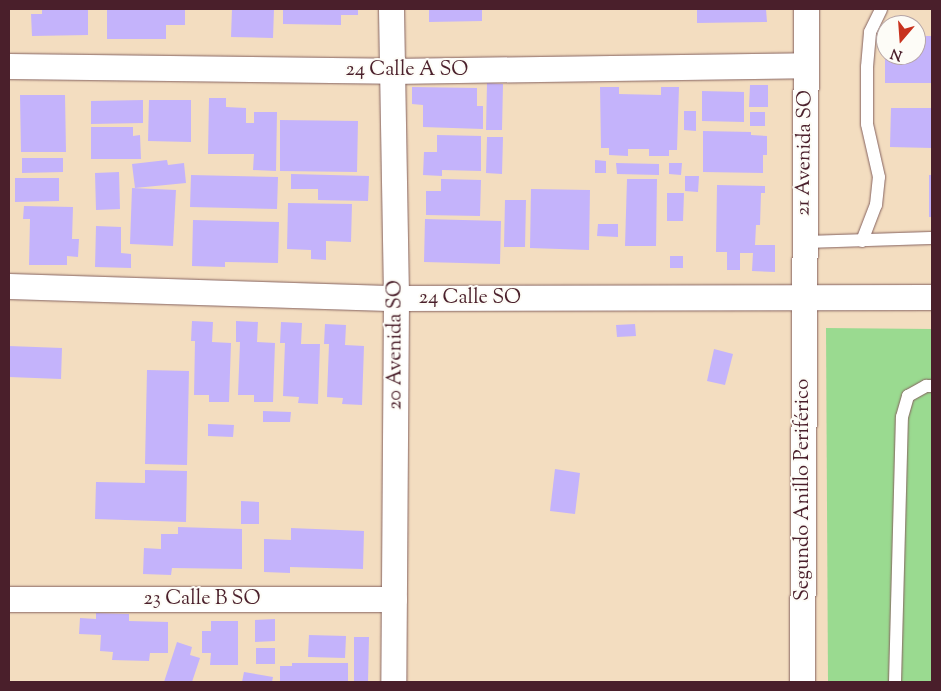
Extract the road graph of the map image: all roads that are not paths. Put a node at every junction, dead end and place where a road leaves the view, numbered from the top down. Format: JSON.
{"nodes":[{"id":1,"x":390,"y":9,"type":"edge"},
{"id":2,"x":806,"y":9,"type":"edge"},
{"id":3,"x":881,"y":9,"type":"edge"},
{"id":4,"x":806,"y":65,"type":"junction"},
{"id":5,"x":9,"y":66,"type":"edge"},
{"id":6,"x":391,"y":71,"type":"junction"},
{"id":7,"x":932,"y":238,"type":"edge"},
{"id":8,"x":862,"y":241,"type":"junction"},
{"id":9,"x":804,"y":242,"type":"junction"},
{"id":10,"x":9,"y":286,"type":"edge"},
{"id":11,"x":932,"y":297,"type":"edge"},
{"id":12,"x":396,"y":298,"type":"junction"},
{"id":13,"x":803,"y":298,"type":"junction"},
{"id":14,"x":932,"y":386,"type":"edge"},
{"id":15,"x":9,"y":599,"type":"edge"},
{"id":16,"x":394,"y":599,"type":"junction"},
{"id":17,"x":393,"y":682,"type":"edge"},
{"id":18,"x":802,"y":682,"type":"edge"},
{"id":19,"x":895,"y":682,"type":"edge"}],
"edges":[{"from":1,"to":6,"type":"street","name":"20 Avenida SO"},
{"from":2,"to":4,"type":"street","name":"21 Avenida SO"},
{"from":3,"to":8,"type":"lane"},
{"from":4,"to":6,"type":"street","name":"24 Calle A SO"},
{"from":4,"to":9,"type":"street","name":"21 Avenida SO"},
{"from":5,"to":6,"type":"street","name":"24 Calle A SO"},
{"from":6,"to":12,"type":"street","name":"20 Avenida SO"},
{"from":7,"to":8,"type":"lane"},
{"from":8,"to":9,"type":"lane"},
{"from":9,"to":13,"type":"street","name":"21 Avenida SO"},
{"from":10,"to":12,"type":"street","name":"24 Calle SO"},
{"from":11,"to":13,"type":"street","name":"24 Calle SO"},
{"from":12,"to":13,"type":"street","name":"24 Calle SO"},
{"from":12,"to":16,"type":"street","name":"20 Avenida SO"},
{"from":13,"to":18,"type":"street","name":"Segundo Anillo Periférico"},
{"from":14,"to":19,"type":"lane"},
{"from":15,"to":16,"type":"street","name":"23 Calle B SO"},
{"from":16,"to":17,"type":"street","name":"20 Avenida SO"}]}
